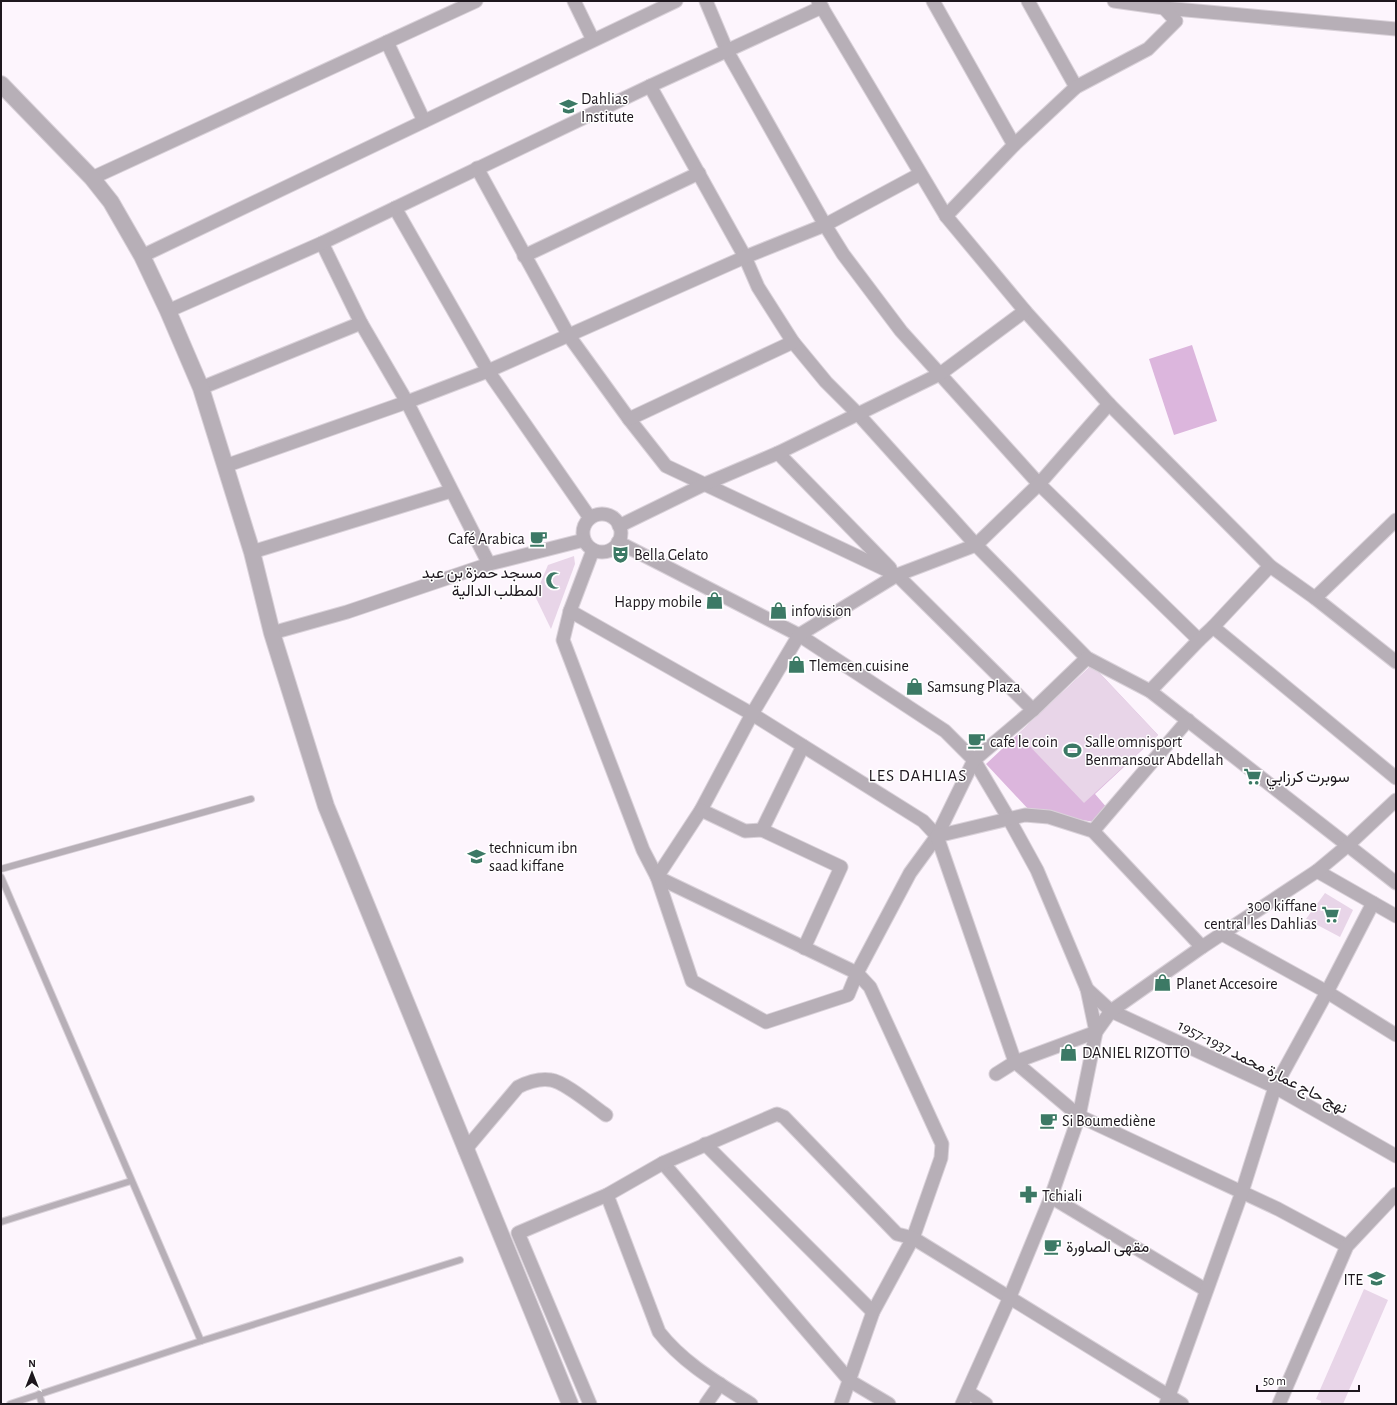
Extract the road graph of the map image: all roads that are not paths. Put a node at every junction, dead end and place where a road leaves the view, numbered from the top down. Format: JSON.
{"nodes":[{"id":1,"x":476,"y":1,"type":"edge"},
{"id":2,"x":574,"y":1,"type":"edge"},
{"id":3,"x":676,"y":1,"type":"edge"},
{"id":4,"x":706,"y":1,"type":"edge"},
{"id":5,"x":933,"y":1,"type":"edge"},
{"id":6,"x":1028,"y":1,"type":"edge"},
{"id":7,"x":1114,"y":1,"type":"edge"},
{"id":8,"x":820,"y":4,"type":"edge"},
{"id":9,"x":1164,"y":8,"type":"junction"},
{"id":10,"x":1396,"y":29,"type":"edge"},
{"id":11,"x":593,"y":40,"type":"junction"},
{"id":12,"x":387,"y":42,"type":"junction"},
{"id":13,"x":727,"y":51,"type":"junction"},
{"id":14,"x":1,"y":84,"type":"edge"},
{"id":15,"x":650,"y":86,"type":"junction"},
{"id":16,"x":1076,"y":87,"type":"junction"},
{"id":17,"x":424,"y":121,"type":"junction"},
{"id":18,"x":1014,"y":146,"type":"junction"},
{"id":19,"x":477,"y":168,"type":"junction"},
{"id":20,"x":699,"y":173,"type":"junction"},
{"id":21,"x":920,"y":174,"type":"junction"},
{"id":22,"x":92,"y":178,"type":"junction"},
{"id":23,"x":395,"y":208,"type":"junction"},
{"id":24,"x":946,"y":216,"type":"junction"},
{"id":25,"x":825,"y":225,"type":"junction"},
{"id":26,"x":322,"y":243,"type":"junction"},
{"id":27,"x":142,"y":256,"type":"junction"},
{"id":28,"x":524,"y":256,"type":"junction"},
{"id":29,"x":745,"y":257,"type":"junction"},
{"id":30,"x":168,"y":310,"type":"junction"},
{"id":31,"x":1025,"y":311,"type":"junction"},
{"id":32,"x":361,"y":323,"type":"junction"},
{"id":33,"x":569,"y":336,"type":"junction"},
{"id":34,"x":793,"y":342,"type":"junction"},
{"id":35,"x":488,"y":371,"type":"junction"},
{"id":36,"x":940,"y":374,"type":"junction"},
{"id":37,"x":200,"y":388,"type":"junction"},
{"id":38,"x":407,"y":402,"type":"junction"},
{"id":39,"x":1109,"y":404,"type":"junction"},
{"id":40,"x":858,"y":414,"type":"junction"},
{"id":41,"x":629,"y":419,"type":"junction"},
{"id":42,"x":778,"y":454,"type":"junction"},
{"id":43,"x":225,"y":466,"type":"junction"},
{"id":44,"x":705,"y":484,"type":"junction"},
{"id":45,"x":1039,"y":484,"type":"junction"},
{"id":46,"x":451,"y":491,"type":"junction"},
{"id":47,"x":590,"y":518,"type":"junction"},
{"id":48,"x":1396,"y":520,"type":"edge"},
{"id":49,"x":619,"y":526,"type":"junction"},
{"id":50,"x":584,"y":540,"type":"junction"},
{"id":51,"x":618,"y":542,"type":"junction"},
{"id":52,"x":976,"y":545,"type":"junction"},
{"id":53,"x":593,"y":550,"type":"junction"},
{"id":54,"x":252,"y":552,"type":"junction"},
{"id":55,"x":489,"y":564,"type":"junction"},
{"id":56,"x":1270,"y":566,"type":"junction"},
{"id":57,"x":897,"y":575,"type":"junction"},
{"id":58,"x":1314,"y":598,"type":"junction"},
{"id":59,"x":570,"y":611,"type":"junction"},
{"id":60,"x":1214,"y":627,"type":"junction"},
{"id":61,"x":272,"y":633,"type":"junction"},
{"id":62,"x":799,"y":635,"type":"junction"},
{"id":63,"x":1199,"y":640,"type":"junction"},
{"id":64,"x":1087,"y":658,"type":"junction"},
{"id":65,"x":1394,"y":658,"type":"edge"},
{"id":66,"x":1150,"y":691,"type":"junction"},
{"id":67,"x":1033,"y":710,"type":"junction"},
{"id":68,"x":752,"y":714,"type":"junction"},
{"id":69,"x":1188,"y":720,"type":"junction"},
{"id":70,"x":803,"y":746,"type":"junction"},
{"id":71,"x":974,"y":760,"type":"junction"},
{"id":72,"x":1396,"y":778,"type":"edge"},
{"id":73,"x":251,"y":799,"type":"dead end"},
{"id":74,"x":1396,"y":800,"type":"edge"},
{"id":75,"x":700,"y":810,"type":"junction"},
{"id":76,"x":1010,"y":819,"type":"junction"},
{"id":77,"x":762,"y":830,"type":"junction"},
{"id":78,"x":1093,"y":831,"type":"junction"},
{"id":79,"x":937,"y":836,"type":"junction"},
{"id":80,"x":1347,"y":846,"type":"junction"},
{"id":81,"x":1,"y":869,"type":"edge"},
{"id":82,"x":1317,"y":871,"type":"junction"},
{"id":83,"x":1,"y":877,"type":"edge"},
{"id":84,"x":657,"y":877,"type":"junction"},
{"id":85,"x":1396,"y":883,"type":"edge"},
{"id":86,"x":1372,"y":903,"type":"junction"},
{"id":87,"x":1396,"y":916,"type":"edge"},
{"id":88,"x":1222,"y":934,"type":"junction"},
{"id":89,"x":1202,"y":947,"type":"junction"},
{"id":90,"x":804,"y":948,"type":"junction"},
{"id":91,"x":857,"y":974,"type":"junction"},
{"id":92,"x":1087,"y":989,"type":"junction"},
{"id":93,"x":1327,"y":992,"type":"junction"},
{"id":94,"x":1111,"y":1011,"type":"junction"},
{"id":95,"x":1096,"y":1032,"type":"junction"},
{"id":96,"x":1396,"y":1035,"type":"edge"},
{"id":97,"x":1015,"y":1062,"type":"junction"},
{"id":98,"x":996,"y":1074,"type":"dead end"},
{"id":99,"x":1275,"y":1087,"type":"junction"},
{"id":100,"x":606,"y":1115,"type":"dead end"},
{"id":101,"x":1079,"y":1116,"type":"junction"},
{"id":102,"x":705,"y":1144,"type":"junction"},
{"id":103,"x":466,"y":1150,"type":"junction"},
{"id":104,"x":1396,"y":1156,"type":"edge"},
{"id":105,"x":663,"y":1163,"type":"junction"},
{"id":106,"x":131,"y":1181,"type":"junction"},
{"id":107,"x":1242,"y":1192,"type":"junction"},
{"id":108,"x":1396,"y":1194,"type":"edge"},
{"id":109,"x":607,"y":1195,"type":"junction"},
{"id":110,"x":1051,"y":1197,"type":"junction"},
{"id":111,"x":1,"y":1222,"type":"edge"},
{"id":112,"x":913,"y":1238,"type":"junction"},
{"id":113,"x":1347,"y":1246,"type":"junction"},
{"id":114,"x":460,"y":1260,"type":"dead end"},
{"id":115,"x":1206,"y":1290,"type":"junction"},
{"id":116,"x":1010,"y":1299,"type":"junction"},
{"id":117,"x":873,"y":1312,"type":"junction"},
{"id":118,"x":200,"y":1341,"type":"junction"},
{"id":119,"x":850,"y":1381,"type":"junction"},
{"id":120,"x":720,"y":1384,"type":"junction"},
{"id":121,"x":39,"y":1394,"type":"junction"},
{"id":122,"x":965,"y":1398,"type":"edge"},
{"id":123,"x":1168,"y":1400,"type":"edge"},
{"id":124,"x":24,"y":1402,"type":"edge"},
{"id":125,"x":10,"y":1404,"type":"edge"},
{"id":126,"x":42,"y":1404,"type":"edge"},
{"id":127,"x":570,"y":1404,"type":"edge"},
{"id":128,"x":590,"y":1404,"type":"edge"},
{"id":129,"x":706,"y":1404,"type":"edge"},
{"id":130,"x":751,"y":1404,"type":"edge"},
{"id":131,"x":841,"y":1404,"type":"edge"},
{"id":132,"x":888,"y":1404,"type":"edge"},
{"id":133,"x":986,"y":1404,"type":"edge"},
{"id":134,"x":1182,"y":1404,"type":"edge"},
{"id":135,"x":1279,"y":1404,"type":"edge"}],
"edges":[{"from":1,"to":12,"type":"street"},
{"from":2,"to":11,"type":"street"},
{"from":3,"to":11,"type":"street"},
{"from":4,"to":13,"type":"street"},
{"from":5,"to":18,"type":"street"},
{"from":6,"to":16,"type":"street"},
{"from":7,"to":9,"type":"street"},
{"from":8,"to":13,"type":"street"},
{"from":8,"to":21,"type":"street"},
{"from":9,"to":10,"type":"street"},
{"from":9,"to":16,"type":"street"},
{"from":11,"to":17,"type":"street"},
{"from":12,"to":17,"type":"street"},
{"from":12,"to":22,"type":"street"},
{"from":13,"to":15,"type":"street"},
{"from":13,"to":25,"type":"street"},
{"from":14,"to":22,"type":"street"},
{"from":15,"to":19,"type":"street"},
{"from":15,"to":20,"type":"street"},
{"from":16,"to":18,"type":"street"},
{"from":17,"to":27,"type":"street"},
{"from":18,"to":24,"type":"street"},
{"from":19,"to":23,"type":"street"},
{"from":19,"to":28,"type":"street"},
{"from":20,"to":28,"type":"street"},
{"from":20,"to":29,"type":"street"},
{"from":21,"to":24,"type":"street"},
{"from":21,"to":25,"type":"street"},
{"from":22,"to":27,"type":"street"},
{"from":23,"to":26,"type":"street"},
{"from":23,"to":35,"type":"street"},
{"from":24,"to":31,"type":"street"},
{"from":25,"to":29,"type":"street"},
{"from":25,"to":36,"type":"street"},
{"from":26,"to":30,"type":"street"},
{"from":26,"to":32,"type":"street"},
{"from":27,"to":30,"type":"street"},
{"from":28,"to":33,"type":"street"},
{"from":29,"to":33,"type":"street"},
{"from":29,"to":34,"type":"street"},
{"from":30,"to":37,"type":"street"},
{"from":31,"to":36,"type":"street"},
{"from":31,"to":39,"type":"street"},
{"from":32,"to":37,"type":"street"},
{"from":32,"to":38,"type":"street"},
{"from":33,"to":35,"type":"street"},
{"from":33,"to":41,"type":"street"},
{"from":34,"to":40,"type":"street"},
{"from":34,"to":41,"type":"street"},
{"from":35,"to":38,"type":"street"},
{"from":35,"to":47,"type":"street"},
{"from":36,"to":40,"type":"street"},
{"from":36,"to":45,"type":"street"},
{"from":37,"to":43,"type":"street"},
{"from":38,"to":43,"type":"street"},
{"from":38,"to":46,"type":"street"},
{"from":39,"to":45,"type":"street"},
{"from":39,"to":56,"type":"street"},
{"from":40,"to":42,"type":"street"},
{"from":40,"to":52,"type":"street"},
{"from":41,"to":44,"type":"street"},
{"from":42,"to":44,"type":"street"},
{"from":42,"to":57,"type":"street"},
{"from":43,"to":54,"type":"street"},
{"from":44,"to":49,"type":"street"},
{"from":44,"to":57,"type":"street"},
{"from":45,"to":52,"type":"street"},
{"from":45,"to":63,"type":"street"},
{"from":46,"to":54,"type":"street"},
{"from":46,"to":55,"type":"street"},
{"from":47,"to":49,"type":"street"},
{"from":47,"to":50,"type":"street"},
{"from":48,"to":58,"type":"street"},
{"from":49,"to":51,"type":"street"},
{"from":50,"to":53,"type":"street"},
{"from":50,"to":55,"type":"street"},
{"from":51,"to":53,"type":"street"},
{"from":51,"to":62,"type":"street"},
{"from":52,"to":57,"type":"street"},
{"from":52,"to":64,"type":"street"},
{"from":53,"to":59,"type":"street"},
{"from":54,"to":61,"type":"street"},
{"from":55,"to":61,"type":"street"},
{"from":56,"to":58,"type":"street"},
{"from":56,"to":60,"type":"street"},
{"from":57,"to":62,"type":"street"},
{"from":57,"to":67,"type":"street"},
{"from":58,"to":65,"type":"street"},
{"from":59,"to":68,"type":"street"},
{"from":59,"to":84,"type":"street"},
{"from":60,"to":63,"type":"street"},
{"from":60,"to":72,"type":"street"},
{"from":61,"to":103,"type":"street"},
{"from":62,"to":68,"type":"street"},
{"from":62,"to":71,"type":"street"},
{"from":63,"to":66,"type":"street"},
{"from":64,"to":66,"type":"street"},
{"from":64,"to":67,"type":"street"},
{"from":66,"to":69,"type":"street"},
{"from":67,"to":71,"type":"street"},
{"from":68,"to":70,"type":"street"},
{"from":68,"to":75,"type":"street"},
{"from":69,"to":78,"type":"street"},
{"from":69,"to":80,"type":"street"},
{"from":70,"to":77,"type":"street"},
{"from":70,"to":79,"type":"street"},
{"from":71,"to":76,"type":"street"},
{"from":71,"to":79,"type":"street"},
{"from":73,"to":81,"type":"lane"},
{"from":74,"to":80,"type":"street"},
{"from":75,"to":77,"type":"street"},
{"from":75,"to":84,"type":"street"},
{"from":76,"to":78,"type":"street"},
{"from":76,"to":79,"type":"street"},
{"from":76,"to":92,"type":"street"},
{"from":77,"to":90,"type":"street"},
{"from":78,"to":89,"type":"street"},
{"from":79,"to":91,"type":"street"},
{"from":79,"to":97,"type":"street"},
{"from":80,"to":82,"type":"street"},
{"from":80,"to":85,"type":"street"},
{"from":82,"to":86,"type":"street"},
{"from":82,"to":88,"type":"street"},
{"from":83,"to":106,"type":"lane"},
{"from":84,"to":90,"type":"street"},
{"from":84,"to":91,"type":"street"},
{"from":86,"to":87,"type":"street"},
{"from":86,"to":93,"type":"street"},
{"from":88,"to":89,"type":"street"},
{"from":88,"to":93,"type":"street"},
{"from":89,"to":94,"type":"street"},
{"from":90,"to":91,"type":"street"},
{"from":91,"to":112,"type":"street"},
{"from":92,"to":94,"type":"street","name":"نهج حاج عمارة محمد 1937-1957"},
{"from":92,"to":95,"type":"street"},
{"from":93,"to":96,"type":"street"},
{"from":93,"to":99,"type":"street"},
{"from":94,"to":95,"type":"street"},
{"from":94,"to":99,"type":"street","name":"نهج حاج عمارة محمد 1937-1957"},
{"from":95,"to":97,"type":"street"},
{"from":95,"to":101,"type":"street"},
{"from":97,"to":98,"type":"street"},
{"from":97,"to":101,"type":"street"},
{"from":99,"to":104,"type":"street","name":"نهج حاج عمارة محمد 1937-1957"},
{"from":99,"to":107,"type":"street"},
{"from":100,"to":103,"type":"street"},
{"from":101,"to":107,"type":"street"},
{"from":101,"to":110,"type":"street"},
{"from":102,"to":105,"type":"street"},
{"from":102,"to":112,"type":"street"},
{"from":102,"to":117,"type":"street"},
{"from":103,"to":127,"type":"street"},
{"from":105,"to":109,"type":"street"},
{"from":105,"to":119,"type":"street"},
{"from":106,"to":111,"type":"lane"},
{"from":106,"to":118,"type":"lane"},
{"from":107,"to":113,"type":"street"},
{"from":107,"to":115,"type":"street"},
{"from":108,"to":113,"type":"street"},
{"from":109,"to":120,"type":"street"},
{"from":109,"to":128,"type":"street"},
{"from":110,"to":115,"type":"street"},
{"from":110,"to":116,"type":"street"},
{"from":112,"to":116,"type":"street"},
{"from":112,"to":117,"type":"street"},
{"from":113,"to":135,"type":"street"},
{"from":114,"to":118,"type":"lane"},
{"from":115,"to":123,"type":"street"},
{"from":116,"to":122,"type":"street"},
{"from":116,"to":123,"type":"street"},
{"from":117,"to":119,"type":"street"},
{"from":118,"to":121,"type":"lane"},
{"from":119,"to":131,"type":"street"},
{"from":119,"to":132,"type":"street"},
{"from":120,"to":129,"type":"street"},
{"from":120,"to":130,"type":"street"},
{"from":121,"to":124,"type":"lane"},
{"from":121,"to":126,"type":"lane"},
{"from":122,"to":133,"type":"street"},
{"from":123,"to":134,"type":"street"},
{"from":124,"to":125,"type":"lane"}]}
